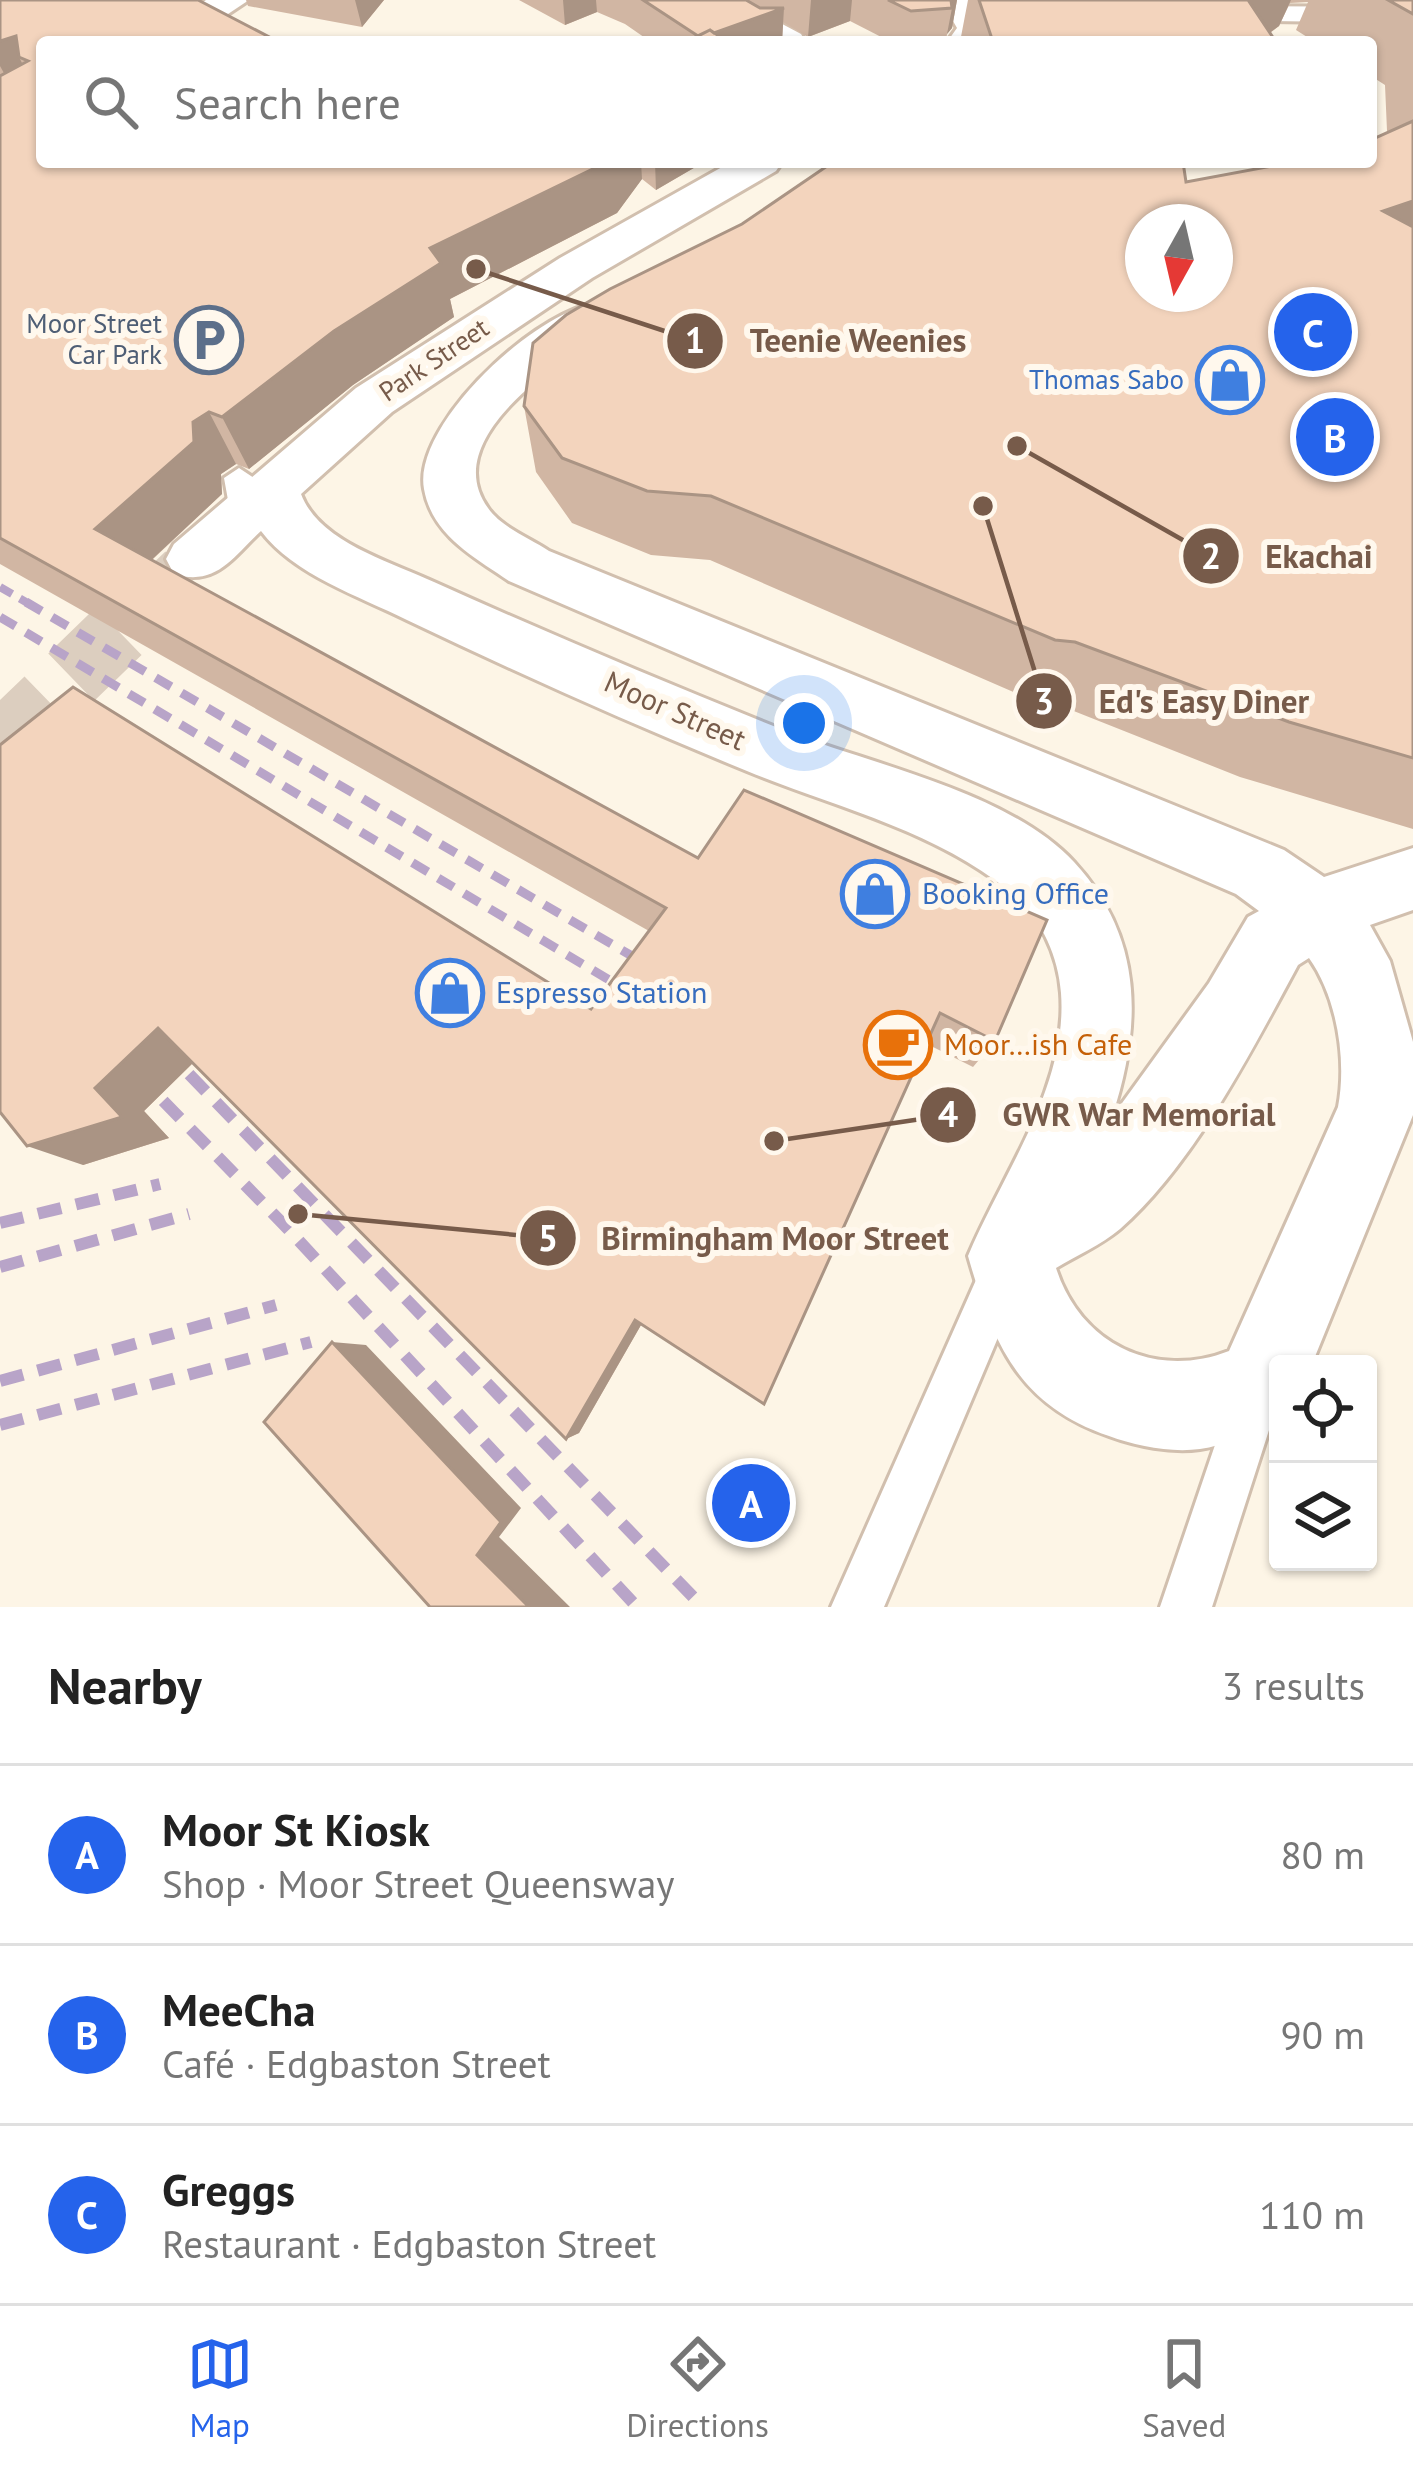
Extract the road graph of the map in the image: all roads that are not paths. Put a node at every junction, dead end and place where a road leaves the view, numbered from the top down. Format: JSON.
{"nodes":[{"id":1,"x":231,"y":0,"type":"edge"},
{"id":2,"x":711,"y":0,"type":"edge"},
{"id":3,"x":1262,"y":10,"type":"edge"},
{"id":4,"x":1184,"y":14,"type":"edge"},
{"id":5,"x":1413,"y":15,"type":"edge"},
{"id":6,"x":763,"y":32,"type":"edge"},
{"id":7,"x":175,"y":36,"type":"edge"},
{"id":8,"x":767,"y":192,"type":"edge"},
{"id":9,"x":638,"y":290,"type":"edge"},
{"id":10,"x":276,"y":471,"type":"junction"},
{"id":11,"x":194,"y":559,"type":"tunnel mouth"},
{"id":12,"x":1413,"y":879,"type":"edge"},
{"id":13,"x":1318,"y":912,"type":"junction"},
{"id":14,"x":1013,"y":1251,"type":"junction"},
{"id":15,"x":1260,"y":1383,"type":"junction"},
{"id":16,"x":857,"y":1607,"type":"edge"},
{"id":17,"x":1186,"y":1607,"type":"edge"}],
"edges":[{"from":1,"to":7,"type":"street"},
{"from":2,"to":6,"type":"street"},
{"from":3,"to":4,"type":"street"},
{"from":3,"to":5,"type":"street"},
{"from":8,"to":10,"type":"street","name":"Park Street"},
{"from":9,"to":13,"type":"street","name":"Park Street"},
{"from":10,"to":11,"type":"street","name":"Park Street"},
{"from":10,"to":14,"type":"street","name":"Moor Street"},
{"from":12,"to":13,"type":"street"},
{"from":13,"to":14,"type":"street"},
{"from":13,"to":15,"type":"street"},
{"from":14,"to":15,"type":"street"},
{"from":14,"to":16,"type":"lane"},
{"from":15,"to":17,"type":"lane"}]}
